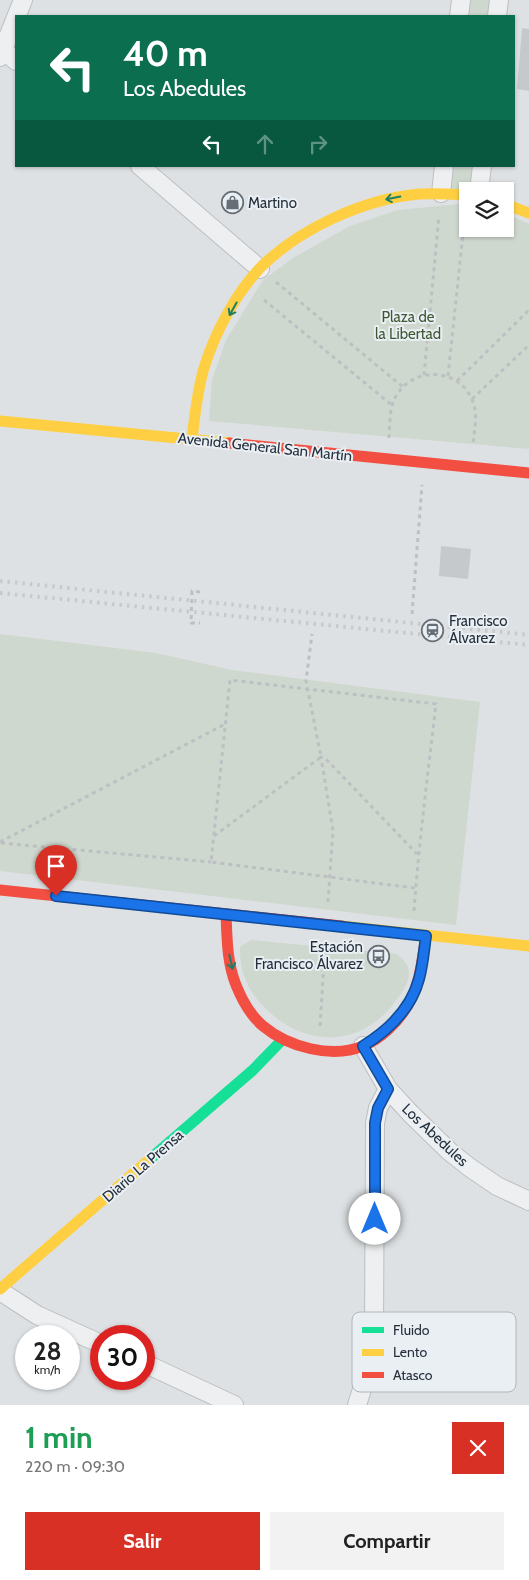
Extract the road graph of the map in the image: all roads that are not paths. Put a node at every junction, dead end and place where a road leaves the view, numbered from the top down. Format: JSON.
{"nodes":[{"id":1,"x":23,"y":0,"type":"edge"},
{"id":2,"x":461,"y":0,"type":"edge"},
{"id":3,"x":498,"y":0,"type":"edge"},
{"id":4,"x":17,"y":15,"type":"edge"},
{"id":5,"x":459,"y":15,"type":"edge"},
{"id":6,"x":497,"y":15,"type":"edge"},
{"id":7,"x":15,"y":19,"type":"edge"},
{"id":8,"x":1,"y":51,"type":"edge"},
{"id":9,"x":15,"y":60,"type":"edge"},
{"id":10,"x":141,"y":167,"type":"edge"},
{"id":11,"x":444,"y":167,"type":"edge"},
{"id":12,"x":482,"y":167,"type":"edge"},
{"id":13,"x":475,"y":182,"type":"edge"},
{"id":14,"x":441,"y":193,"type":"junction"},
{"id":15,"x":459,"y":193,"type":"edge"},
{"id":16,"x":514,"y":207,"type":"edge"},
{"id":17,"x":529,"y":213,"type":"edge"},
{"id":18,"x":260,"y":269,"type":"junction"},
{"id":19,"x":0,"y":421,"type":"edge"},
{"id":20,"x":192,"y":439,"type":"junction"},
{"id":21,"x":529,"y":474,"type":"edge"},
{"id":22,"x":0,"y":890,"type":"edge"},
{"id":23,"x":226,"y":914,"type":"junction"},
{"id":24,"x":426,"y":936,"type":"junction"},
{"id":25,"x":529,"y":946,"type":"edge"},
{"id":26,"x":283,"y":1039,"type":"junction"},
{"id":27,"x":363,"y":1046,"type":"junction"},
{"id":28,"x":388,"y":1089,"type":"junction"},
{"id":29,"x":529,"y":1201,"type":"edge"},
{"id":30,"x":0,"y":1290,"type":"edge"},
{"id":31,"x":374,"y":1312,"type":"edge"},
{"id":32,"x":90,"y":1339,"type":"edge"},
{"id":33,"x":155,"y":1368,"type":"edge"},
{"id":34,"x":361,"y":1392,"type":"edge"},
{"id":35,"x":234,"y":1405,"type":"edge"},
{"id":36,"x":357,"y":1405,"type":"edge"}],
"edges":[{"from":1,"to":4,"type":"street"},
{"from":2,"to":5,"type":"street"},
{"from":3,"to":6,"type":"street"},
{"from":7,"to":8,"type":"street"},
{"from":8,"to":9,"type":"street"},
{"from":10,"to":18,"type":"street"},
{"from":11,"to":14,"type":"street"},
{"from":12,"to":13,"type":"street"},
{"from":14,"to":15,"type":"street"},
{"from":14,"to":18,"type":"street","one_way":true},
{"from":16,"to":17,"type":"street"},
{"from":18,"to":20,"type":"street","one_way":true},
{"from":19,"to":20,"type":"street","name":"Avenida General San Martín"},
{"from":20,"to":21,"type":"street","name":"Avenida General San Martín"},
{"from":22,"to":23,"type":"street"},
{"from":23,"to":24,"type":"street"},
{"from":23,"to":26,"type":"street","one_way":true},
{"from":24,"to":25,"type":"street"},
{"from":24,"to":27,"type":"street"},
{"from":26,"to":27,"type":"street"},
{"from":26,"to":30,"type":"street","name":"Diario La Prensa"},
{"from":27,"to":28,"type":"street","name":"Los Abedules"},
{"from":28,"to":29,"type":"street","name":"Los Abedules"},
{"from":28,"to":31,"type":"street"},
{"from":30,"to":32,"type":"street"},
{"from":33,"to":35,"type":"street"},
{"from":34,"to":36,"type":"street"}]}
